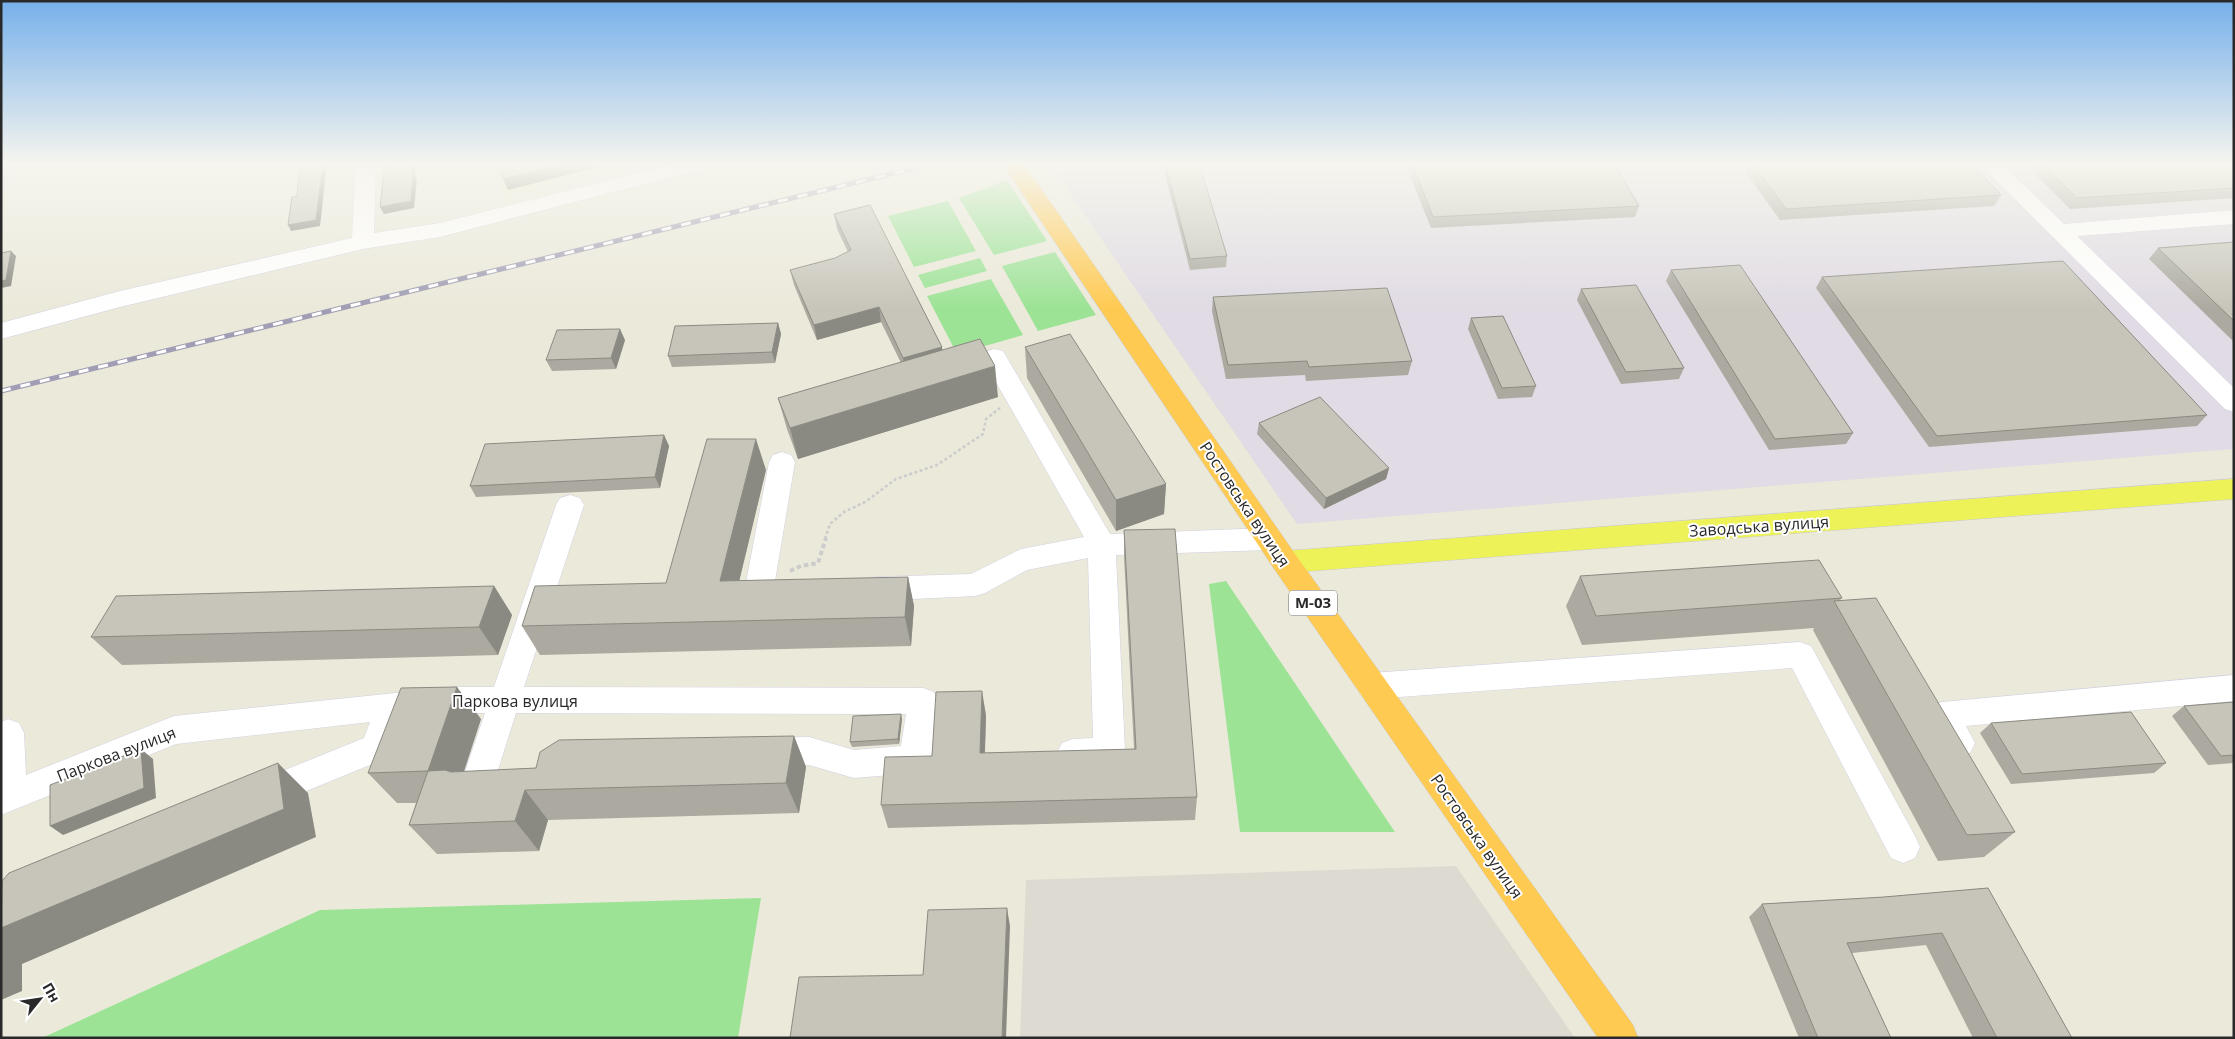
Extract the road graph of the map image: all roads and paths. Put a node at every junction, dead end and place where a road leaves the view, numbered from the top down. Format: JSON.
{"nodes":[{"id":1,"x":364,"y":211,"type":"edge"},
{"id":2,"x":513,"y":211,"type":"edge"},
{"id":3,"x":1045,"y":211,"type":"edge"},
{"id":4,"x":2038,"y":211,"type":"edge"},
{"id":5,"x":2234,"y":217,"type":"edge"},
{"id":6,"x":2058,"y":231,"type":"junction"},
{"id":7,"x":363,"y":242,"type":"junction"},
{"id":8,"x":1,"y":331,"type":"edge"},
{"id":9,"x":929,"y":377,"type":"edge"},
{"id":10,"x":1018,"y":398,"type":"junction"},
{"id":11,"x":2234,"y":403,"type":"edge"},
{"id":12,"x":782,"y":462,"type":"dead end"},
{"id":13,"x":2234,"y":489,"type":"edge"},
{"id":14,"x":570,"y":506,"type":"dead end"},
{"id":15,"x":1269,"y":539,"type":"junction"},
{"id":16,"x":1102,"y":545,"type":"junction"},
{"id":17,"x":1285,"y":562,"type":"junction"},
{"id":18,"x":760,"y":585,"type":"junction"},
{"id":19,"x":847,"y":590,"type":"edge"},
{"id":20,"x":808,"y":591,"type":"edge"},
{"id":21,"x":1372,"y":686,"type":"junction"},
{"id":22,"x":2234,"y":688,"type":"edge"},
{"id":23,"x":504,"y":700,"type":"junction"},
{"id":24,"x":392,"y":706,"type":"junction"},
{"id":25,"x":3,"y":728,"type":"edge"},
{"id":26,"x":731,"y":752,"type":"edge"},
{"id":27,"x":1044,"y":754,"type":"edge"},
{"id":28,"x":1971,"y":764,"type":"edge"},
{"id":29,"x":523,"y":783,"type":"edge"},
{"id":30,"x":6,"y":798,"type":"edge"},
{"id":31,"x":237,"y":804,"type":"edge"},
{"id":32,"x":1903,"y":847,"type":"dead end"},
{"id":33,"x":1620,"y":1038,"type":"edge"}],
"edges":[{"from":1,"to":7,"type":"street"},
{"from":2,"to":7,"type":"street"},
{"from":3,"to":15,"type":"highway","name":"Ростовська вулиця","number":"М-03"},
{"from":4,"to":6,"type":"street"},
{"from":5,"to":6,"type":"street"},
{"from":6,"to":11,"type":"street"},
{"from":7,"to":8,"type":"street"},
{"from":9,"to":10,"type":"street"},
{"from":10,"to":16,"type":"street"},
{"from":10,"to":18,"type":"path"},
{"from":12,"to":18,"type":"street"},
{"from":13,"to":17,"type":"main road","name":"Заводська вулиця"},
{"from":14,"to":23,"type":"street"},
{"from":15,"to":16,"type":"street"},
{"from":15,"to":17,"type":"highway","name":"Ростовська вулиця","number":"М-03"},
{"from":16,"to":19,"type":"street"},
{"from":16,"to":27,"type":"street"},
{"from":17,"to":21,"type":"highway","name":"Ростовська вулиця","number":"М-03"},
{"from":18,"to":20,"type":"street"},
{"from":21,"to":32,"type":"street"},
{"from":21,"to":33,"type":"highway","name":"Ростовська вулиця","number":"М-03"},
{"from":22,"to":28,"type":"street"},
{"from":23,"to":24,"type":"street","name":"Паркова вулиця"},
{"from":23,"to":26,"type":"street","name":"Паркова вулиця"},
{"from":23,"to":29,"type":"street"},
{"from":24,"to":30,"type":"street","name":"Паркова вулиця"},
{"from":24,"to":31,"type":"street"},
{"from":25,"to":30,"type":"street"}]}
